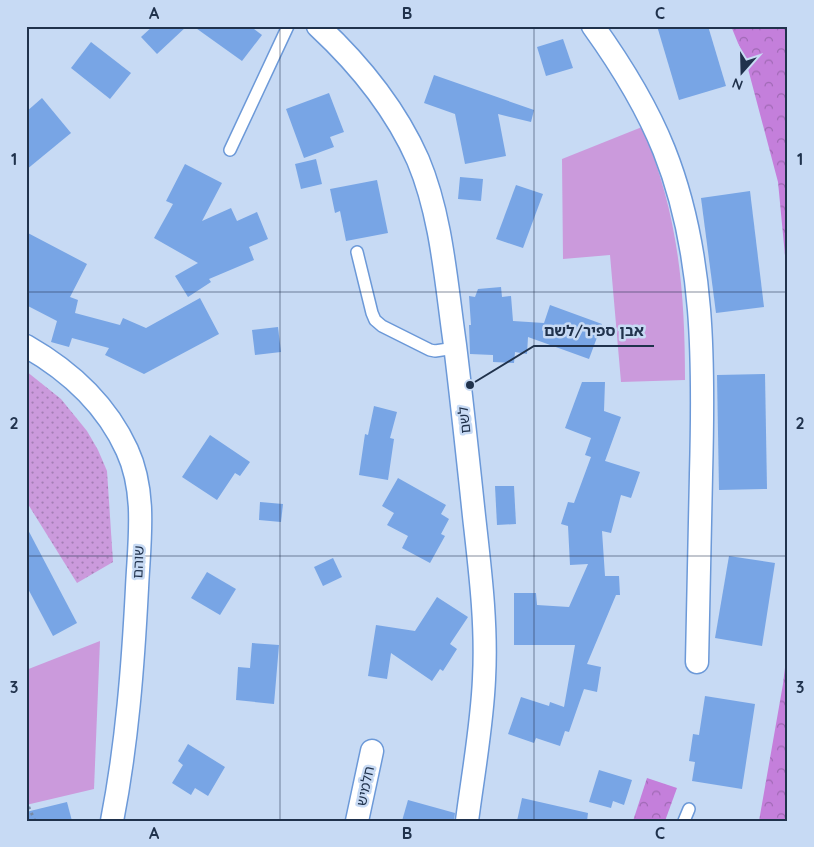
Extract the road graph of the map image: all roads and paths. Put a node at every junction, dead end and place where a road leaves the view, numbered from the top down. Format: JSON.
{"nodes":[{"id":1,"x":288,"y":26,"type":"edge"},
{"id":2,"x":318,"y":26,"type":"edge"},
{"id":3,"x":593,"y":26,"type":"edge"},
{"id":4,"x":230,"y":150,"type":"dead end"},
{"id":5,"x":357,"y":252,"type":"dead end"},
{"id":6,"x":26,"y":346,"type":"edge"},
{"id":7,"x":455,"y":348,"type":"junction"},
{"id":8,"x":697,"y":662,"type":"dead end"},
{"id":9,"x":372,"y":750,"type":"dead end"},
{"id":10,"x":26,"y":802,"type":"edge"},
{"id":11,"x":689,"y":809,"type":"dead end"},
{"id":12,"x":35,"y":821,"type":"edge"},
{"id":13,"x":112,"y":821,"type":"edge"},
{"id":14,"x":357,"y":821,"type":"edge"},
{"id":15,"x":467,"y":821,"type":"edge"},
{"id":16,"x":684,"y":821,"type":"edge"}],
"edges":[{"from":1,"to":4,"type":"lane"},
{"from":2,"to":7,"type":"street","name":"לשם"},
{"from":3,"to":8,"type":"street"},
{"from":5,"to":7,"type":"lane"},
{"from":6,"to":13,"type":"street","name":"שוהם"},
{"from":7,"to":15,"type":"street","name":"לשם"},
{"from":9,"to":14,"type":"street","name":"חלמיש"},
{"from":10,"to":12,"type":"path"},
{"from":11,"to":16,"type":"lane"}]}
